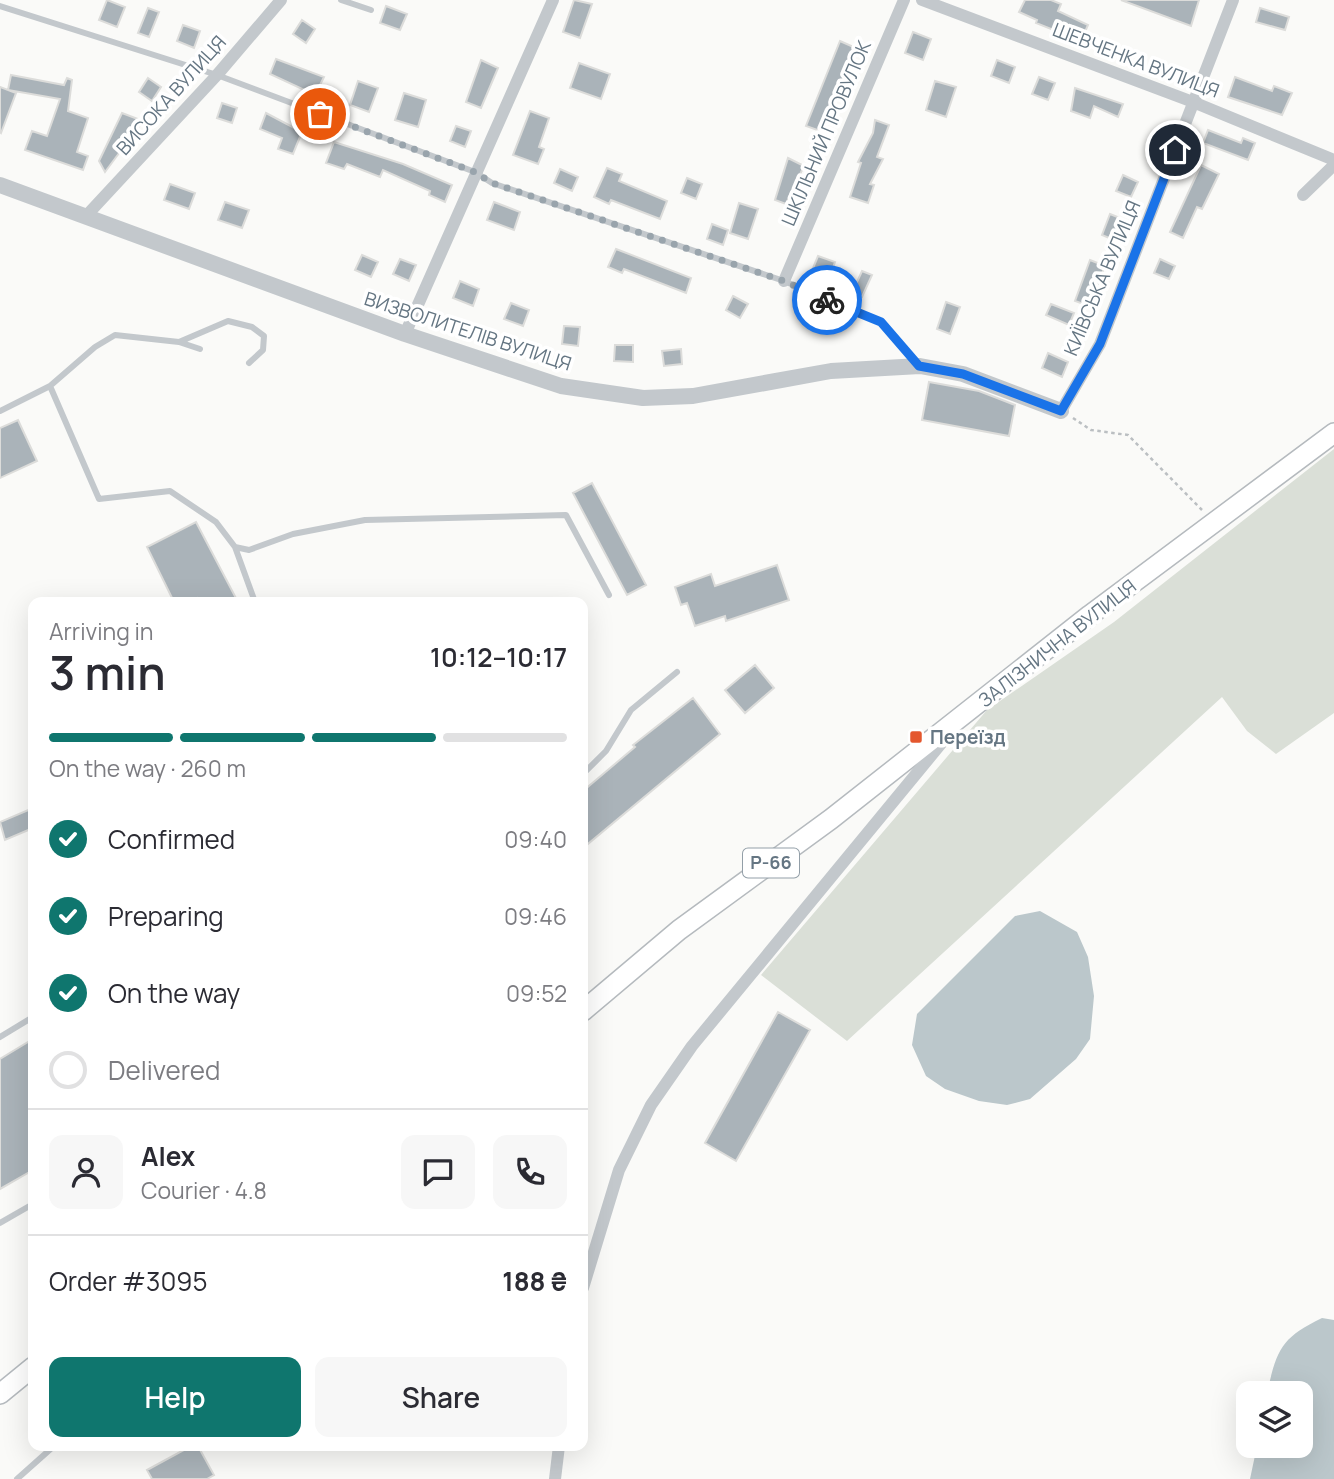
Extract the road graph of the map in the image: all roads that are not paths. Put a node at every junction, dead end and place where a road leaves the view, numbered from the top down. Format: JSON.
{"nodes":[{"id":1,"x":281,"y":0,"type":"edge"},
{"id":2,"x":341,"y":0,"type":"edge"},
{"id":3,"x":553,"y":0,"type":"edge"},
{"id":4,"x":904,"y":0,"type":"edge"},
{"id":5,"x":922,"y":0,"type":"edge"},
{"id":6,"x":1233,"y":0,"type":"edge"},
{"id":7,"x":0,"y":6,"type":"edge"},
{"id":8,"x":371,"y":10,"type":"dead end"},
{"id":9,"x":217,"y":75,"type":"junction"},
{"id":10,"x":1193,"y":102,"type":"junction"},
{"id":11,"x":1334,"y":163,"type":"edge"},
{"id":12,"x":475,"y":172,"type":"junction"},
{"id":13,"x":0,"y":185,"type":"edge"},
{"id":14,"x":1303,"y":195,"type":"dead end"},
{"id":15,"x":87,"y":215,"type":"junction"},
{"id":16,"x":784,"y":281,"type":"junction"},
{"id":17,"x":405,"y":334,"type":"junction"},
{"id":18,"x":179,"y":342,"type":"junction"},
{"id":19,"x":200,"y":349,"type":"dead end"},
{"id":20,"x":249,"y":363,"type":"dead end"},
{"id":21,"x":919,"y":366,"type":"junction"},
{"id":22,"x":50,"y":386,"type":"junction"},
{"id":23,"x":0,"y":411,"type":"edge"},
{"id":24,"x":1061,"y":411,"type":"joint"},
{"id":25,"x":1334,"y":433,"type":"edge"},
{"id":26,"x":235,"y":547,"type":"junction"},
{"id":27,"x":609,"y":595,"type":"dead end"},
{"id":28,"x":253,"y":597,"type":"edge"},
{"id":29,"x":677,"y":673,"type":"dead end"},
{"id":30,"x":962,"y":718,"type":"junction"},
{"id":31,"x":588,"y":769,"type":"edge"},
{"id":32,"x":588,"y":1008,"type":"edge"},
{"id":33,"x":28,"y":1020,"type":"edge"},
{"id":34,"x":0,"y":1037,"type":"edge"},
{"id":35,"x":28,"y":1207,"type":"edge"},
{"id":36,"x":0,"y":1223,"type":"edge"},
{"id":37,"x":588,"y":1272,"type":"edge"},
{"id":38,"x":28,"y":1371,"type":"edge"},
{"id":39,"x":0,"y":1394,"type":"edge"},
{"id":40,"x":48,"y":1451,"type":"edge"},
{"id":41,"x":558,"y":1451,"type":"edge"},
{"id":42,"x":17,"y":1479,"type":"edge"},
{"id":43,"x":555,"y":1479,"type":"edge"}],
"edges":[{"from":1,"to":9,"type":"street","name":"ВИСОКА ВУЛИЦЯ"},
{"from":2,"to":8,"type":"lane"},
{"from":3,"to":12,"type":"street"},
{"from":4,"to":16,"type":"street","name":"ШКІЛЬНИЙ ПРОВУЛОК"},
{"from":5,"to":10,"type":"street","name":"ШЕВЧЕНКА ВУЛИЦЯ"},
{"from":6,"to":10,"type":"street","name":"КИЇВСЬКА ВУЛИЦЯ"},
{"from":7,"to":9,"type":"lane"},
{"from":9,"to":12,"type":"lane"},
{"from":9,"to":15,"type":"street","name":"ВИСОКА ВУЛИЦЯ"},
{"from":10,"to":11,"type":"street","name":"ШЕВЧЕНКА ВУЛИЦЯ"},
{"from":10,"to":24,"type":"street","name":"КИЇВСЬКА ВУЛИЦЯ"},
{"from":11,"to":14,"type":"street"},
{"from":12,"to":16,"type":"lane"},
{"from":12,"to":17,"type":"street"},
{"from":13,"to":15,"type":"street","name":"ВИЗВОЛИТЕЛІВ ВУЛИЦЯ"},
{"from":15,"to":17,"type":"street","name":"ВИЗВОЛИТЕЛІВ ВУЛИЦЯ"},
{"from":16,"to":21,"type":"lane"},
{"from":17,"to":21,"type":"street","name":"ВИЗВОЛИТЕЛІВ ВУЛИЦЯ"},
{"from":18,"to":19,"type":"lane"},
{"from":18,"to":20,"type":"lane"},
{"from":18,"to":22,"type":"lane"},
{"from":21,"to":24,"type":"street","name":"ВИЗВОЛИТЕЛІВ ВУЛИЦЯ"},
{"from":22,"to":23,"type":"lane"},
{"from":22,"to":26,"type":"lane"},
{"from":25,"to":30,"type":"main road","name":"ЗАЛІЗНИЧНА ВУЛИЦЯ","number":"Р-66"},
{"from":26,"to":27,"type":"lane"},
{"from":26,"to":28,"type":"lane"},
{"from":29,"to":31,"type":"lane"},
{"from":30,"to":32,"type":"main road","name":"ЗАЛІЗНИЧНА ВУЛИЦЯ","number":"Р-66"},
{"from":30,"to":37,"type":"street"},
{"from":33,"to":34,"type":"lane"},
{"from":35,"to":36,"type":"lane"},
{"from":38,"to":39,"type":"main road"},
{"from":40,"to":42,"type":"lane"},
{"from":41,"to":43,"type":"street"}]}
